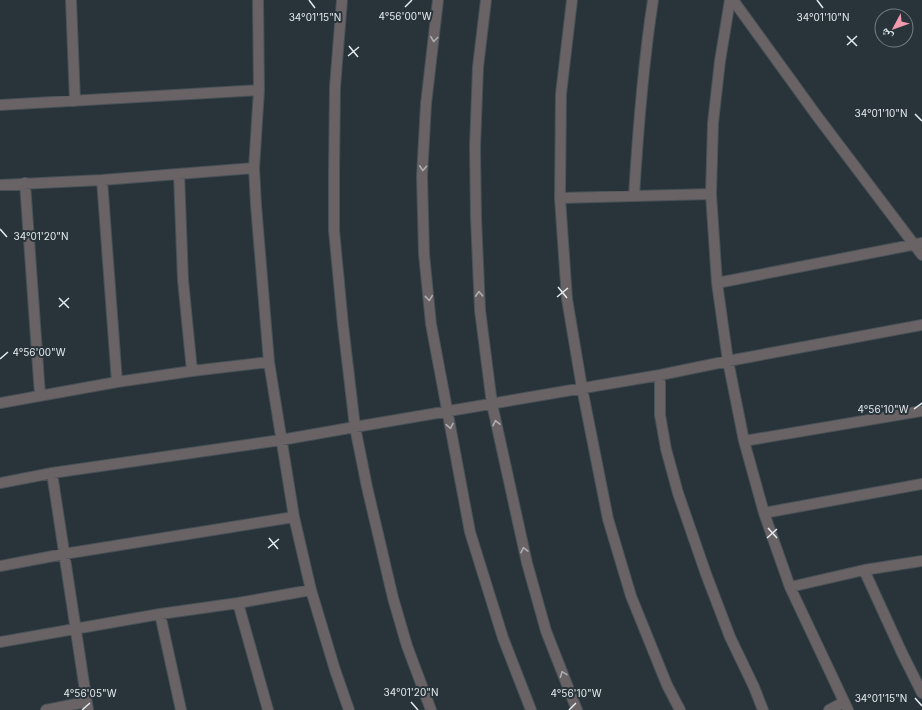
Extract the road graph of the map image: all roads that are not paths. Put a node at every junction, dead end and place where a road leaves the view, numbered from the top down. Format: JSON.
{"nodes":[{"id":1,"x":71,"y":0,"type":"edge"},
{"id":2,"x":258,"y":0,"type":"edge"},
{"id":3,"x":342,"y":0,"type":"edge"},
{"id":4,"x":438,"y":0,"type":"edge"},
{"id":5,"x":486,"y":0,"type":"edge"},
{"id":6,"x":572,"y":0,"type":"edge"},
{"id":7,"x":653,"y":0,"type":"edge"},
{"id":8,"x":730,"y":0,"type":"edge"},
{"id":9,"x":733,"y":0,"type":"edge"},
{"id":10,"x":259,"y":90,"type":"junction"},
{"id":11,"x":75,"y":101,"type":"junction"},
{"id":12,"x":0,"y":105,"type":"edge"},
{"id":13,"x":254,"y":168,"type":"junction"},
{"id":14,"x":179,"y":174,"type":"junction"},
{"id":15,"x":102,"y":180,"type":"junction"},
{"id":16,"x":25,"y":183,"type":"junction"},
{"id":17,"x":0,"y":185,"type":"edge"},
{"id":18,"x":711,"y":194,"type":"junction"},
{"id":19,"x":634,"y":196,"type":"junction"},
{"id":20,"x":560,"y":198,"type":"junction"},
{"id":21,"x":918,"y":244,"type":"edge"},
{"id":22,"x":922,"y":255,"type":"edge"},
{"id":23,"x":717,"y":283,"type":"junction"},
{"id":24,"x":922,"y":325,"type":"edge"},
{"id":25,"x":728,"y":361,"type":"junction"},
{"id":26,"x":269,"y":362,"type":"junction"},
{"id":27,"x":192,"y":371,"type":"junction"},
{"id":28,"x":660,"y":375,"type":"junction"},
{"id":29,"x":117,"y":382,"type":"junction"},
{"id":30,"x":582,"y":388,"type":"junction"},
{"id":31,"x":40,"y":396,"type":"junction"},
{"id":32,"x":0,"y":403,"type":"edge"},
{"id":33,"x":492,"y":404,"type":"junction"},
{"id":34,"x":447,"y":411,"type":"junction"},
{"id":35,"x":922,"y":411,"type":"edge"},
{"id":36,"x":355,"y":427,"type":"junction"},
{"id":37,"x":281,"y":440,"type":"junction"},
{"id":38,"x":744,"y":441,"type":"junction"},
{"id":39,"x":52,"y":473,"type":"junction"},
{"id":40,"x":0,"y":483,"type":"edge"},
{"id":41,"x":922,"y":484,"type":"edge"},
{"id":42,"x":764,"y":513,"type":"junction"},
{"id":43,"x":294,"y":517,"type":"junction"},
{"id":44,"x":64,"y":554,"type":"junction"},
{"id":45,"x":922,"y":561,"type":"edge"},
{"id":46,"x":0,"y":566,"type":"edge"},
{"id":47,"x":864,"y":570,"type":"junction"},
{"id":48,"x":790,"y":587,"type":"junction"},
{"id":49,"x":311,"y":590,"type":"junction"},
{"id":50,"x":238,"y":603,"type":"junction"},
{"id":51,"x":160,"y":614,"type":"junction"},
{"id":52,"x":76,"y":629,"type":"junction"},
{"id":53,"x":0,"y":642,"type":"edge"},
{"id":54,"x":922,"y":693,"type":"edge"},
{"id":55,"x":87,"y":706,"type":"edge"},
{"id":56,"x":846,"y":706,"type":"edge"},
{"id":57,"x":46,"y":710,"type":"edge"},
{"id":58,"x":182,"y":710,"type":"edge"},
{"id":59,"x":268,"y":710,"type":"edge"},
{"id":60,"x":349,"y":710,"type":"edge"},
{"id":61,"x":431,"y":710,"type":"edge"},
{"id":62,"x":531,"y":710,"type":"edge"},
{"id":63,"x":578,"y":710,"type":"edge"},
{"id":64,"x":680,"y":710,"type":"edge"},
{"id":65,"x":763,"y":710,"type":"edge"},
{"id":66,"x":829,"y":710,"type":"edge"}],
"edges":[{"from":1,"to":11,"type":"street"},
{"from":2,"to":10,"type":"street"},
{"from":3,"to":36,"type":"street"},
{"from":4,"to":34,"type":"street","one_way":true},
{"from":33,"to":5,"type":"street","one_way":true},
{"from":6,"to":20,"type":"street"},
{"from":7,"to":19,"type":"street"},
{"from":8,"to":18,"type":"street"},
{"from":9,"to":21,"type":"street"},
{"from":10,"to":11,"type":"street"},
{"from":10,"to":13,"type":"street"},
{"from":11,"to":12,"type":"street"},
{"from":13,"to":14,"type":"street"},
{"from":13,"to":26,"type":"street"},
{"from":14,"to":15,"type":"street"},
{"from":14,"to":27,"type":"street"},
{"from":15,"to":16,"type":"street"},
{"from":15,"to":29,"type":"street"},
{"from":16,"to":17,"type":"street"},
{"from":16,"to":31,"type":"street"},
{"from":18,"to":19,"type":"street"},
{"from":18,"to":23,"type":"street"},
{"from":19,"to":20,"type":"street"},
{"from":20,"to":30,"type":"street"},
{"from":21,"to":22,"type":"street"},
{"from":21,"to":23,"type":"street"},
{"from":23,"to":25,"type":"street"},
{"from":24,"to":25,"type":"street"},
{"from":25,"to":28,"type":"street"},
{"from":25,"to":38,"type":"street"},
{"from":26,"to":27,"type":"street"},
{"from":26,"to":37,"type":"street"},
{"from":27,"to":29,"type":"street"},
{"from":28,"to":30,"type":"street"},
{"from":28,"to":65,"type":"street"},
{"from":29,"to":31,"type":"street"},
{"from":30,"to":33,"type":"street"},
{"from":30,"to":64,"type":"street"},
{"from":31,"to":32,"type":"street"},
{"from":33,"to":34,"type":"street"},
{"from":63,"to":33,"type":"street","one_way":true},
{"from":34,"to":36,"type":"street"},
{"from":34,"to":62,"type":"street","one_way":true},
{"from":35,"to":38,"type":"street"},
{"from":36,"to":37,"type":"street"},
{"from":36,"to":61,"type":"street"},
{"from":37,"to":39,"type":"street"},
{"from":37,"to":43,"type":"street"},
{"from":38,"to":42,"type":"street"},
{"from":39,"to":40,"type":"street"},
{"from":39,"to":44,"type":"street"},
{"from":41,"to":42,"type":"street"},
{"from":42,"to":48,"type":"street"},
{"from":43,"to":44,"type":"street"},
{"from":43,"to":49,"type":"street"},
{"from":44,"to":46,"type":"street"},
{"from":44,"to":52,"type":"street"},
{"from":45,"to":47,"type":"street"},
{"from":47,"to":48,"type":"street"},
{"from":47,"to":54,"type":"street"},
{"from":48,"to":56,"type":"street"},
{"from":49,"to":50,"type":"street"},
{"from":49,"to":60,"type":"street"},
{"from":50,"to":51,"type":"street"},
{"from":50,"to":59,"type":"street"},
{"from":51,"to":52,"type":"street"},
{"from":51,"to":58,"type":"street"},
{"from":52,"to":53,"type":"street"},
{"from":52,"to":55,"type":"street"},
{"from":55,"to":57,"type":"street"},
{"from":56,"to":66,"type":"street"}]}
